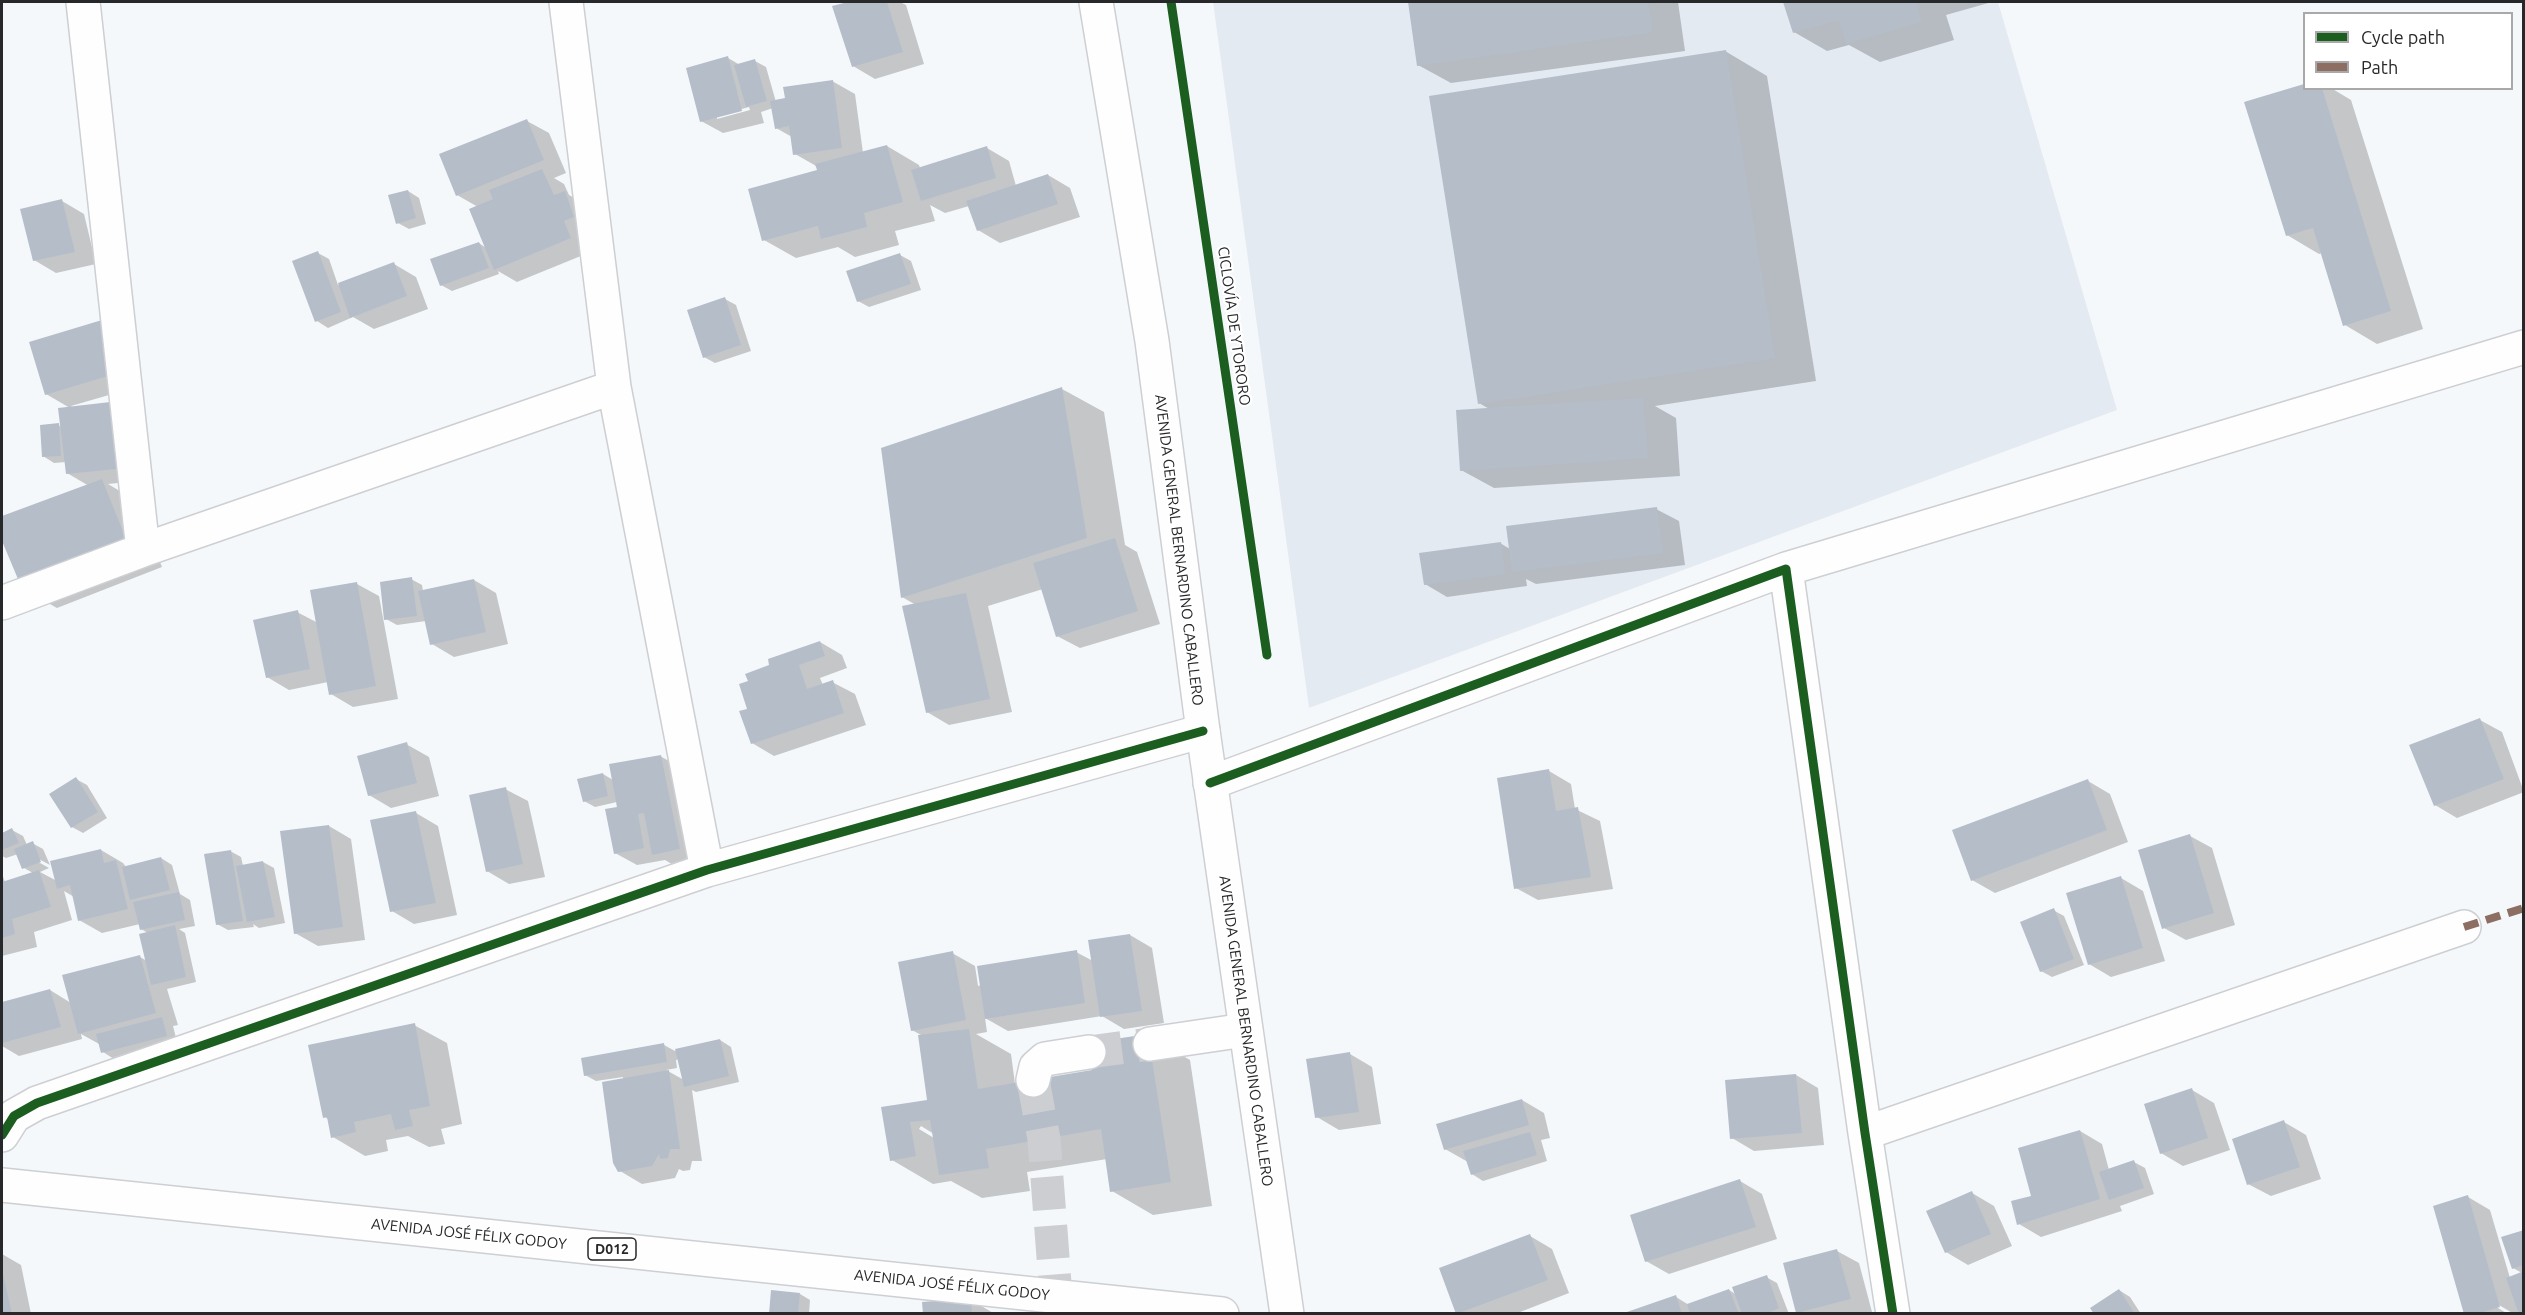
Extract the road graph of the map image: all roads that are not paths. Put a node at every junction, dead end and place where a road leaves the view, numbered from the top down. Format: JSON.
{"nodes":[{"id":1,"x":83,"y":2,"type":"edge"},
{"id":2,"x":566,"y":2,"type":"edge"},
{"id":3,"x":1096,"y":2,"type":"edge"},
{"id":4,"x":2523,"y":347,"type":"edge"},
{"id":5,"x":614,"y":387,"type":"junction"},
{"id":6,"x":143,"y":550,"type":"junction"},
{"id":7,"x":1786,"y":569,"type":"junction"},
{"id":8,"x":2,"y":603,"type":"edge"},
{"id":9,"x":1203,"y":731,"type":"junction"},
{"id":10,"x":1210,"y":783,"type":"junction"},
{"id":11,"x":707,"y":870,"type":"junction"},
{"id":12,"x":2464,"y":927,"type":"dead end"},
{"id":13,"x":1245,"y":1030,"type":"junction"},
{"id":14,"x":1150,"y":1044,"type":"tunnel mouth"},
{"id":15,"x":1089,"y":1052,"type":"tunnel mouth"},
{"id":16,"x":1033,"y":1080,"type":"dead end"},
{"id":17,"x":1865,"y":1133,"type":"junction"},
{"id":18,"x":2,"y":1135,"type":"edge"},
{"id":19,"x":2,"y":1185,"type":"edge"},
{"id":20,"x":1222,"y":1314,"type":"edge"},
{"id":21,"x":1287,"y":1314,"type":"edge"},
{"id":22,"x":1893,"y":1314,"type":"edge"}],
"edges":[{"from":1,"to":6,"type":"street"},
{"from":2,"to":5,"type":"street"},
{"from":3,"to":9,"type":"street","name":"AVENIDA GENERAL BERNARDINO CABALLERO"},
{"from":4,"to":7,"type":"street"},
{"from":5,"to":6,"type":"street"},
{"from":5,"to":11,"type":"street"},
{"from":6,"to":8,"type":"street"},
{"from":7,"to":10,"type":"street"},
{"from":7,"to":17,"type":"street"},
{"from":9,"to":10,"type":"street","name":"AVENIDA GENERAL BERNARDINO CABALLERO"},
{"from":9,"to":11,"type":"street"},
{"from":10,"to":13,"type":"street","name":"AVENIDA GENERAL BERNARDINO CABALLERO"},
{"from":11,"to":18,"type":"street"},
{"from":12,"to":17,"type":"street"},
{"from":13,"to":14,"type":"street"},
{"from":13,"to":21,"type":"street","name":"AVENIDA GENERAL BERNARDINO CABALLERO"},
{"from":15,"to":16,"type":"street"},
{"from":17,"to":22,"type":"street"},
{"from":19,"to":20,"type":"street","name":"AVENIDA JOSÉ FÉLIX GODOY","number":"D012"}]}
